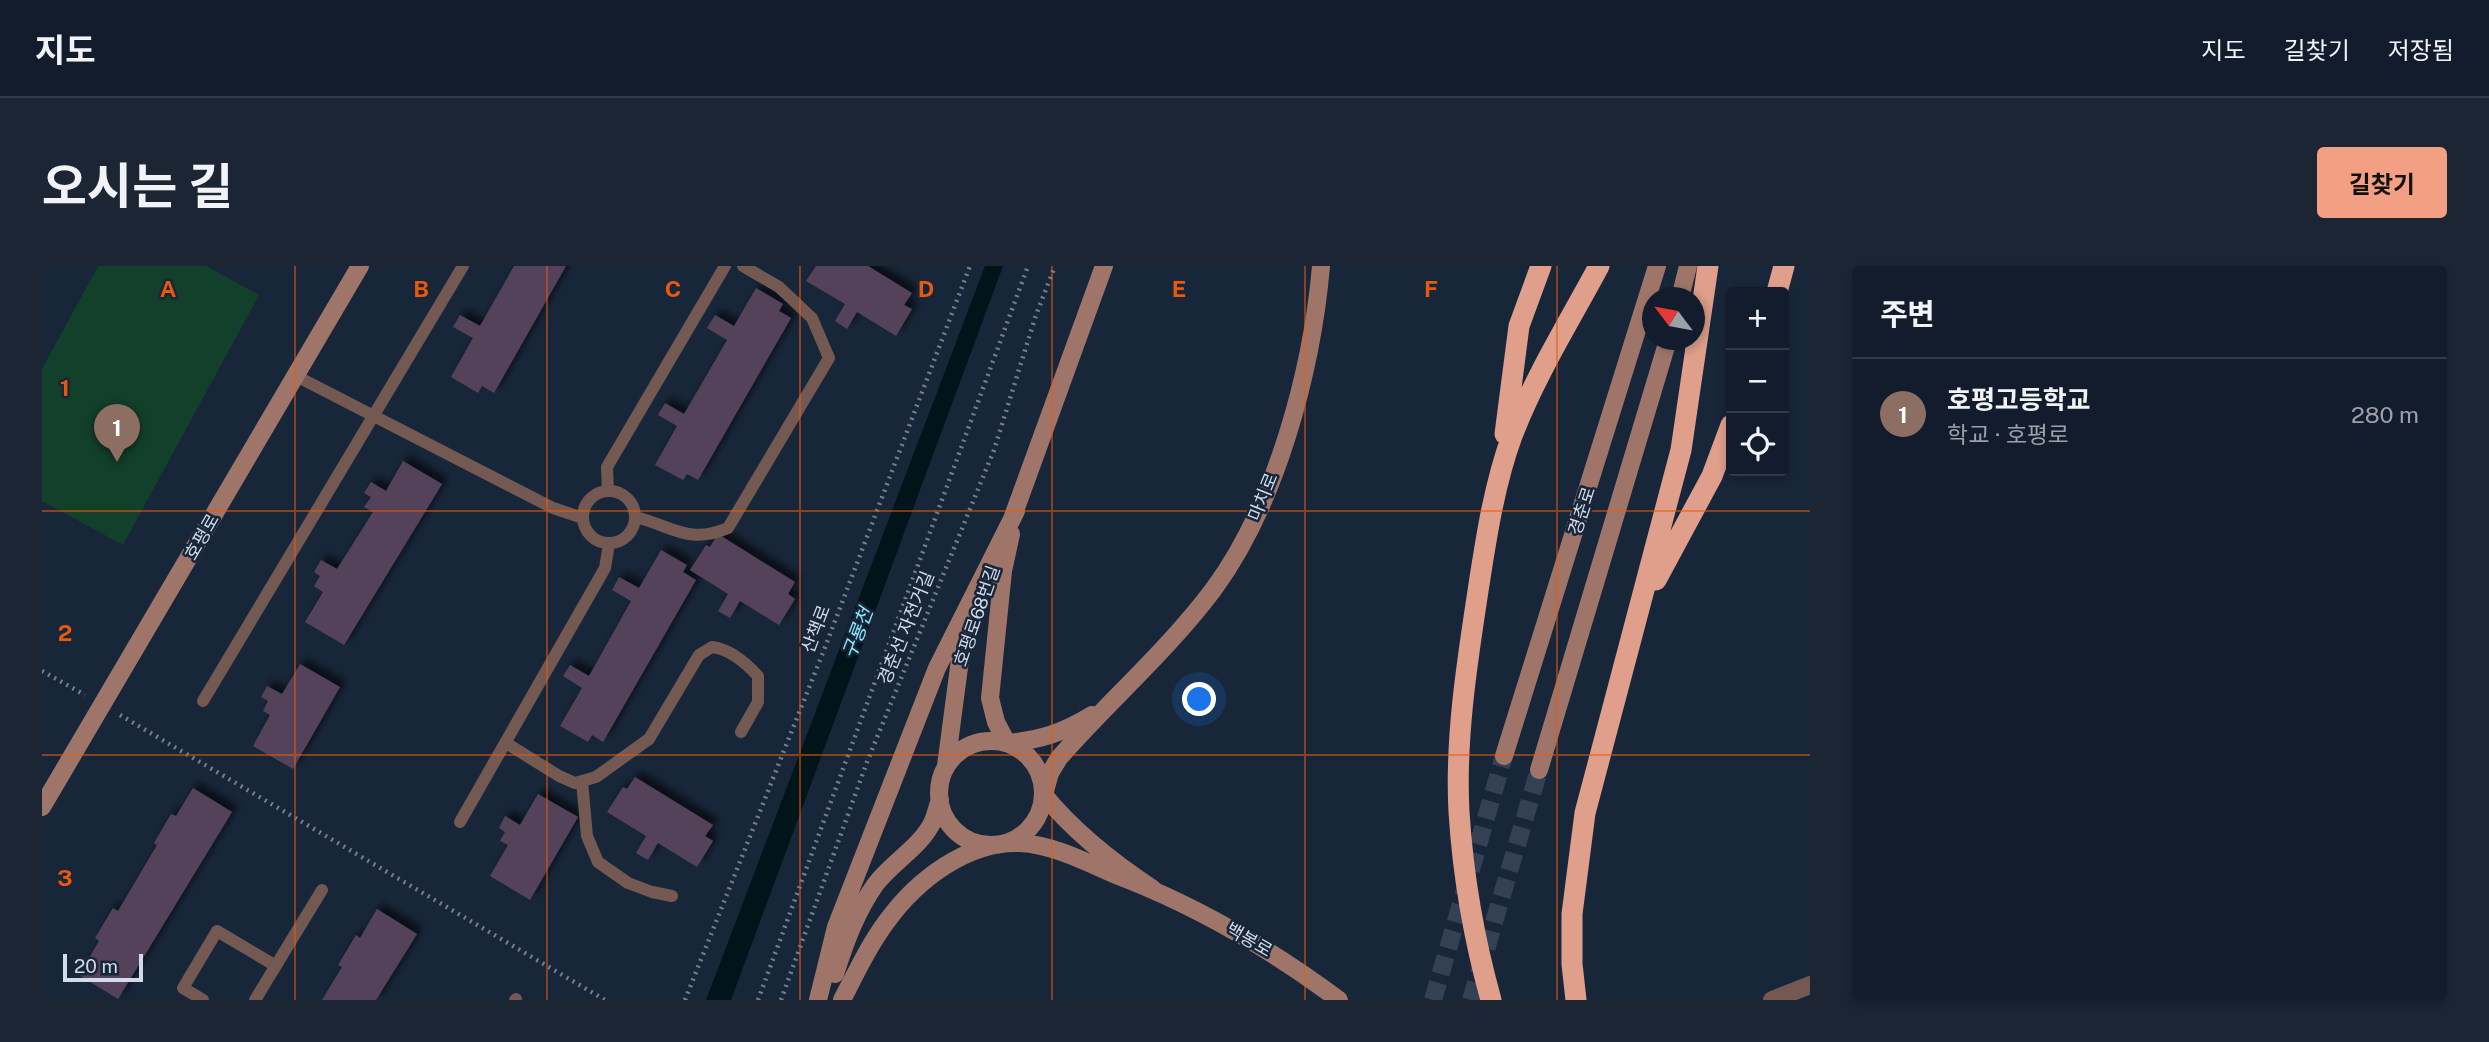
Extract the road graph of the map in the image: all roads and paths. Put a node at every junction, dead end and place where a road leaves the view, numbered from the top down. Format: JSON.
{"nodes":[{"id":1,"x":360,"y":266,"type":"edge"},
{"id":2,"x":463,"y":266,"type":"edge"},
{"id":3,"x":725,"y":266,"type":"edge"},
{"id":4,"x":743,"y":266,"type":"edge"},
{"id":5,"x":970,"y":266,"type":"edge"},
{"id":6,"x":1028,"y":266,"type":"edge"},
{"id":7,"x":1055,"y":266,"type":"edge"},
{"id":8,"x":1104,"y":266,"type":"edge"},
{"id":9,"x":1321,"y":266,"type":"edge"},
{"id":10,"x":1541,"y":266,"type":"edge"},
{"id":11,"x":1599,"y":266,"type":"edge"},
{"id":12,"x":1657,"y":266,"type":"edge"},
{"id":13,"x":1688,"y":266,"type":"edge"},
{"id":14,"x":1708,"y":266,"type":"edge"},
{"id":15,"x":1784,"y":266,"type":"edge"},
{"id":16,"x":1683,"y":287,"type":"edge"},
{"id":17,"x":1778,"y":287,"type":"edge"},
{"id":18,"x":1665,"y":350,"type":"edge"},
{"id":19,"x":296,"y":376,"type":"junction"},
{"id":20,"x":373,"y":414,"type":"junction"},
{"id":21,"x":1726,"y":438,"type":"edge"},
{"id":22,"x":1497,"y":488,"type":"junction"},
{"id":23,"x":608,"y":491,"type":"junction"},
{"id":24,"x":1016,"y":511,"type":"junction"},
{"id":25,"x":635,"y":517,"type":"junction"},
{"id":26,"x":583,"y":518,"type":"junction"},
{"id":27,"x":609,"y":544,"type":"junction"},
{"id":28,"x":1640,"y":610,"type":"junction"},
{"id":29,"x":42,"y":671,"type":"edge"},
{"id":30,"x":1125,"y":690,"type":"junction"},
{"id":31,"x":203,"y":701,"type":"dead end"},
{"id":32,"x":103,"y":705,"type":"junction"},
{"id":33,"x":741,"y":732,"type":"dead end"},
{"id":34,"x":506,"y":743,"type":"junction"},
{"id":35,"x":1007,"y":743,"type":"junction"},
{"id":36,"x":1504,"y":756,"type":"tunnel mouth"},
{"id":37,"x":946,"y":766,"type":"junction"},
{"id":38,"x":1539,"y":770,"type":"tunnel mouth"},
{"id":39,"x":582,"y":781,"type":"junction"},
{"id":40,"x":1044,"y":795,"type":"junction"},
{"id":41,"x":940,"y":800,"type":"junction"},
{"id":42,"x":42,"y":807,"type":"edge"},
{"id":43,"x":460,"y":822,"type":"dead end"},
{"id":44,"x":1002,"y":844,"type":"junction"},
{"id":45,"x":322,"y":890,"type":"dead end"},
{"id":46,"x":1153,"y":890,"type":"junction"},
{"id":47,"x":672,"y":896,"type":"dead end"},
{"id":48,"x":276,"y":966,"type":"junction"},
{"id":49,"x":1316,"y":983,"type":"junction"},
{"id":50,"x":1810,"y":985,"type":"edge"},
{"id":51,"x":203,"y":1000,"type":"edge"},
{"id":52,"x":255,"y":1000,"type":"edge"},
{"id":53,"x":605,"y":1000,"type":"edge"},
{"id":54,"x":685,"y":1000,"type":"edge"},
{"id":55,"x":758,"y":1000,"type":"edge"},
{"id":56,"x":781,"y":1000,"type":"edge"},
{"id":57,"x":818,"y":1000,"type":"edge"},
{"id":58,"x":826,"y":1000,"type":"edge"},
{"id":59,"x":842,"y":1000,"type":"edge"},
{"id":60,"x":1328,"y":1000,"type":"edge"},
{"id":61,"x":1339,"y":1000,"type":"edge"},
{"id":62,"x":1491,"y":1000,"type":"edge"},
{"id":63,"x":1576,"y":1000,"type":"edge"},
{"id":64,"x":1772,"y":1000,"type":"edge"}],
"edges":[{"from":1,"to":19,"type":"street","name":"호평로"},
{"from":2,"to":20,"type":"lane"},
{"from":3,"to":23,"type":"lane"},
{"from":4,"to":25,"type":"lane"},
{"from":5,"to":54,"type":"path","name":"산책로"},
{"from":6,"to":55,"type":"path"},
{"from":7,"to":56,"type":"path","name":"경춘선 자전거길"},
{"from":8,"to":24,"type":"street","name":"호평로68번길"},
{"from":9,"to":30,"type":"street","name":"마치로"},
{"from":10,"to":22,"type":"highway"},
{"from":11,"to":22,"type":"highway"},
{"from":12,"to":36,"type":"street","name":"경춘로"},
{"from":13,"to":16,"type":"street"},
{"from":14,"to":28,"type":"highway"},
{"from":15,"to":17,"type":"highway"},
{"from":18,"to":38,"type":"street","name":"경춘로"},
{"from":19,"to":20,"type":"lane"},
{"from":19,"to":32,"type":"street","name":"호평로"},
{"from":20,"to":26,"type":"lane"},
{"from":20,"to":31,"type":"lane"},
{"from":21,"to":28,"type":"highway"},
{"from":22,"to":62,"type":"highway"},
{"from":23,"to":25,"type":"lane"},
{"from":23,"to":26,"type":"lane"},
{"from":24,"to":35,"type":"street","name":"호평로68번길"},
{"from":24,"to":37,"type":"street","name":"호평로68번길"},
{"from":24,"to":57,"type":"street"},
{"from":25,"to":27,"type":"lane"},
{"from":26,"to":27,"type":"lane"},
{"from":27,"to":34,"type":"lane"},
{"from":28,"to":63,"type":"highway"},
{"from":29,"to":32,"type":"path"},
{"from":30,"to":35,"type":"street","name":"마치로"},
{"from":30,"to":40,"type":"street","name":"마치로"},
{"from":32,"to":42,"type":"street","name":"호평로"},
{"from":32,"to":53,"type":"path"},
{"from":33,"to":39,"type":"lane"},
{"from":34,"to":39,"type":"lane"},
{"from":34,"to":43,"type":"lane"},
{"from":35,"to":37,"type":"street"},
{"from":35,"to":40,"type":"street"},
{"from":37,"to":41,"type":"street"},
{"from":39,"to":47,"type":"lane"},
{"from":40,"to":44,"type":"street"},
{"from":40,"to":46,"type":"street"},
{"from":41,"to":44,"type":"street"},
{"from":41,"to":58,"type":"street"},
{"from":44,"to":46,"type":"street"},
{"from":44,"to":59,"type":"street"},
{"from":45,"to":48,"type":"lane"},
{"from":46,"to":49,"type":"street","name":"백봉로"},
{"from":48,"to":51,"type":"lane"},
{"from":48,"to":52,"type":"lane"},
{"from":49,"to":60,"type":"street"},
{"from":49,"to":61,"type":"street","name":"백봉로"},
{"from":50,"to":64,"type":"street"}]}
